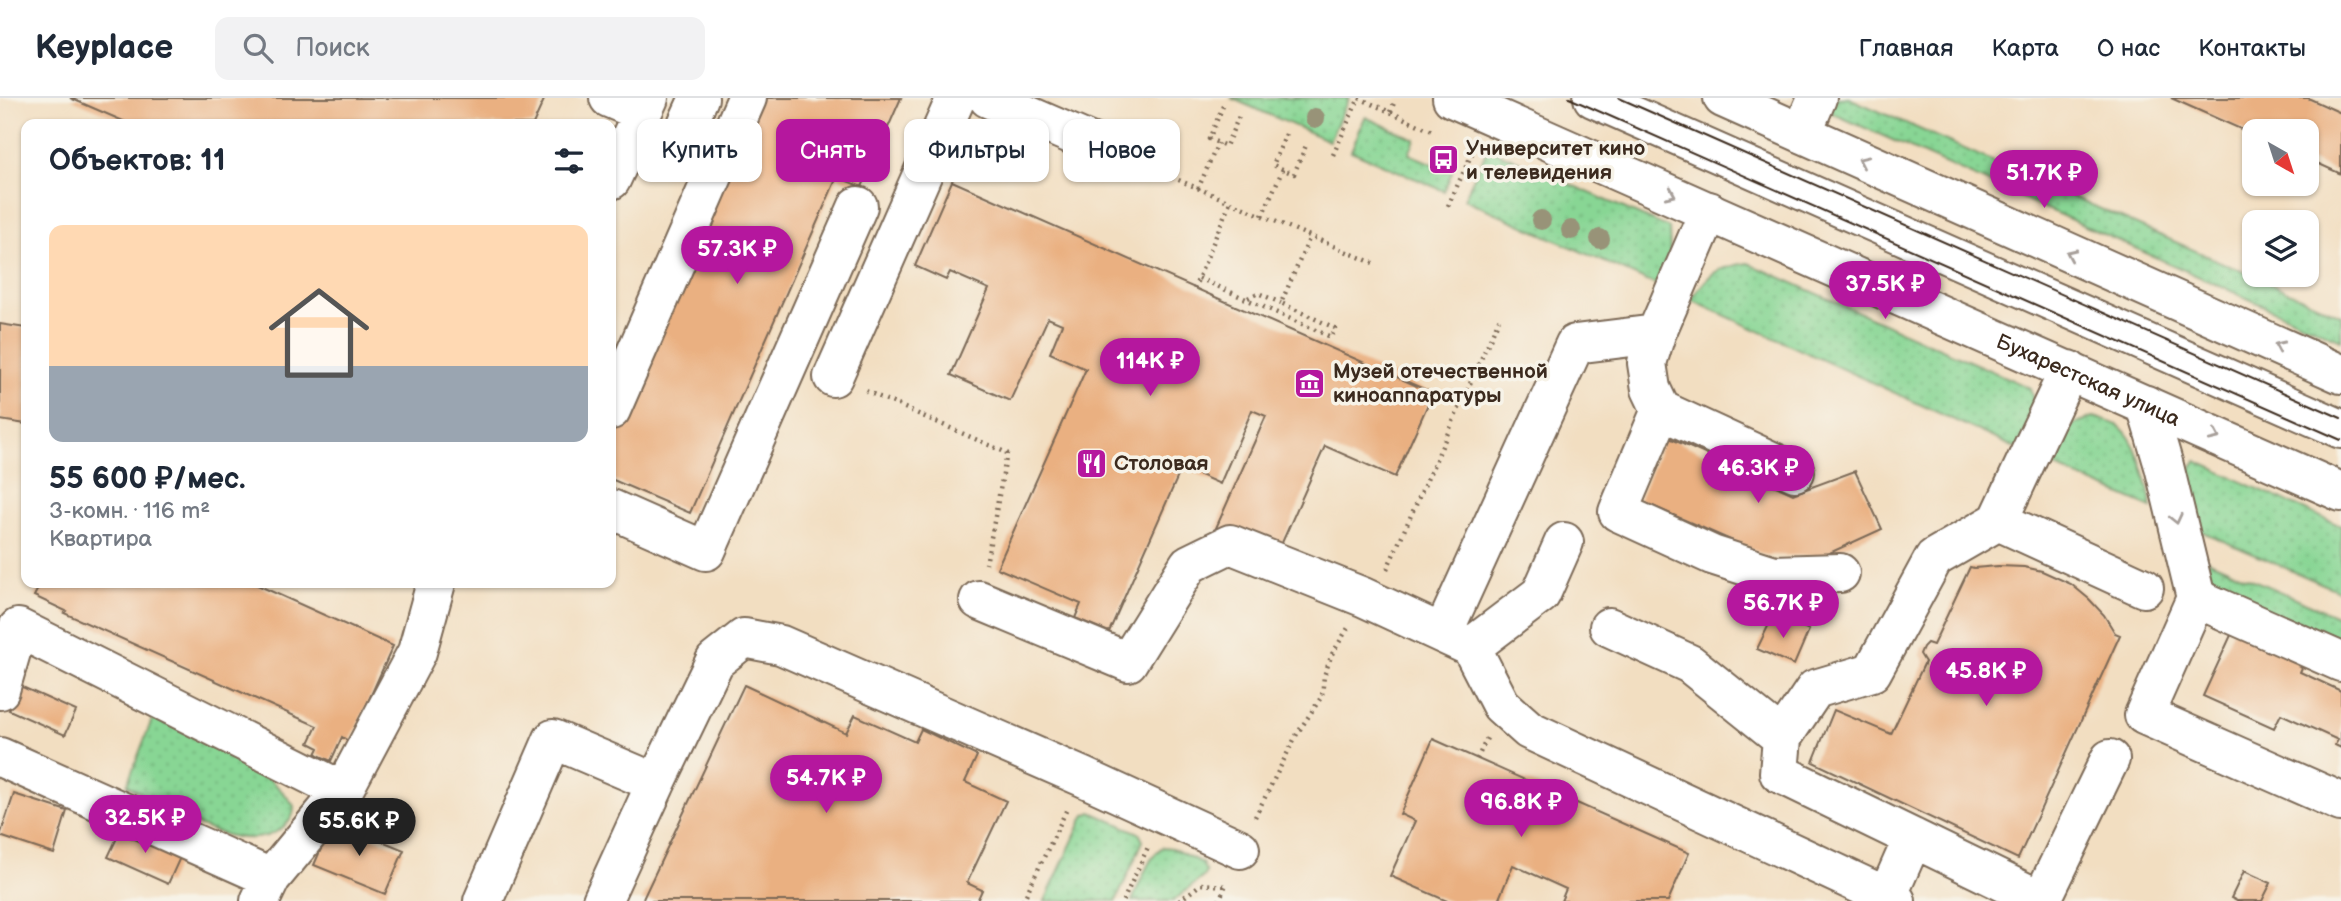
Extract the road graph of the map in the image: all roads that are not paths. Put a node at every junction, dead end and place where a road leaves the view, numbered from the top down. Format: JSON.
{"nodes":[{"id":1,"x":699,"y":98,"type":"edge"},
{"id":2,"x":747,"y":98,"type":"edge"},
{"id":3,"x":956,"y":98,"type":"edge"},
{"id":4,"x":988,"y":98,"type":"edge"},
{"id":5,"x":1452,"y":98,"type":"edge"},
{"id":6,"x":1593,"y":98,"type":"edge"},
{"id":7,"x":1723,"y":98,"type":"edge"},
{"id":8,"x":1818,"y":98,"type":"edge"},
{"id":9,"x":633,"y":103,"type":"edge"},
{"id":10,"x":689,"y":119,"type":"edge"},
{"id":11,"x":1063,"y":131,"type":"edge"},
{"id":12,"x":1802,"y":133,"type":"junction"},
{"id":13,"x":616,"y":162,"type":"edge"},
{"id":14,"x":858,"y":206,"type":"dead end"},
{"id":15,"x":1709,"y":211,"type":"junction"},
{"id":16,"x":1656,"y":334,"type":"junction"},
{"id":17,"x":2069,"y":370,"type":"junction"},
{"id":18,"x":2341,"y":374,"type":"edge"},
{"id":19,"x":833,"y":377,"type":"road end"},
{"id":20,"x":616,"y":399,"type":"edge"},
{"id":21,"x":2146,"y":405,"type":"junction"},
{"id":22,"x":1661,"y":410,"type":"junction"},
{"id":23,"x":2341,"y":429,"type":"edge"},
{"id":24,"x":1795,"y":472,"type":"dead end"},
{"id":25,"x":2341,"y":492,"type":"edge"},
{"id":26,"x":616,"y":511,"type":"edge"},
{"id":27,"x":1998,"y":521,"type":"junction"},
{"id":28,"x":1564,"y":542,"type":"dead end"},
{"id":29,"x":1840,"y":573,"type":"dead end"},
{"id":30,"x":435,"y":588,"type":"edge"},
{"id":31,"x":2144,"y":588,"type":"dead end"},
{"id":32,"x":2196,"y":598,"type":"junction"},
{"id":33,"x":979,"y":600,"type":"road end"},
{"id":34,"x":1609,"y":627,"type":"dead end"},
{"id":35,"x":1457,"y":640,"type":"junction"},
{"id":36,"x":2341,"y":662,"type":"edge"},
{"id":37,"x":0,"y":690,"type":"edge"},
{"id":38,"x":1782,"y":738,"type":"junction"},
{"id":39,"x":0,"y":757,"type":"edge"},
{"id":40,"x":2110,"y":759,"type":"dead end"},
{"id":41,"x":656,"y":783,"type":"junction"},
{"id":42,"x":343,"y":791,"type":"junction"},
{"id":43,"x":2341,"y":802,"type":"edge"},
{"id":44,"x":1913,"y":838,"type":"junction"},
{"id":45,"x":1240,"y":849,"type":"road end"},
{"id":46,"x":266,"y":889,"type":"edge"},
{"id":47,"x":1892,"y":899,"type":"edge"},
{"id":48,"x":2042,"y":900,"type":"edge"},
{"id":49,"x":483,"y":901,"type":"edge"},
{"id":50,"x":602,"y":901,"type":"edge"}],
"edges":[{"from":1,"to":10,"type":"main road"},
{"from":2,"to":20,"type":"main road"},
{"from":3,"to":19,"type":"main road"},
{"from":4,"to":11,"type":"main road"},
{"from":5,"to":15,"type":"main road","name":"Бухарестская улица","one_way":true},
{"from":6,"to":23,"type":"main road"},
{"from":7,"to":12,"type":"main road"},
{"from":8,"to":12,"type":"main road"},
{"from":9,"to":13,"type":"main road"},
{"from":18,"to":12,"type":"main road","one_way":true},
{"from":14,"to":26,"type":"main road"},
{"from":15,"to":16,"type":"main road"},
{"from":15,"to":17,"type":"main road","name":"Бухарестская улица"},
{"from":16,"to":22,"type":"main road"},
{"from":16,"to":35,"type":"main road"},
{"from":17,"to":21,"type":"main road","name":"Бухарестская улица"},
{"from":17,"to":27,"type":"main road"},
{"from":21,"to":25,"type":"main road","name":"Бухарестская улица","one_way":true},
{"from":21,"to":32,"type":"main road","one_way":true},
{"from":22,"to":24,"type":"main road"},
{"from":22,"to":29,"type":"main road"},
{"from":27,"to":31,"type":"main road"},
{"from":27,"to":38,"type":"main road"},
{"from":28,"to":35,"type":"main road"},
{"from":30,"to":42,"type":"main road"},
{"from":32,"to":36,"type":"main road"},
{"from":32,"to":43,"type":"main road"},
{"from":33,"to":35,"type":"main road"},
{"from":34,"to":38,"type":"main road"},
{"from":35,"to":47,"type":"main road"},
{"from":37,"to":42,"type":"main road"},
{"from":38,"to":44,"type":"main road"},
{"from":39,"to":46,"type":"main road"},
{"from":40,"to":48,"type":"main road"},
{"from":41,"to":45,"type":"main road"},
{"from":41,"to":49,"type":"main road"},
{"from":41,"to":50,"type":"main road"},
{"from":42,"to":46,"type":"main road"},
{"from":44,"to":47,"type":"main road"},
{"from":44,"to":48,"type":"main road"}]}
